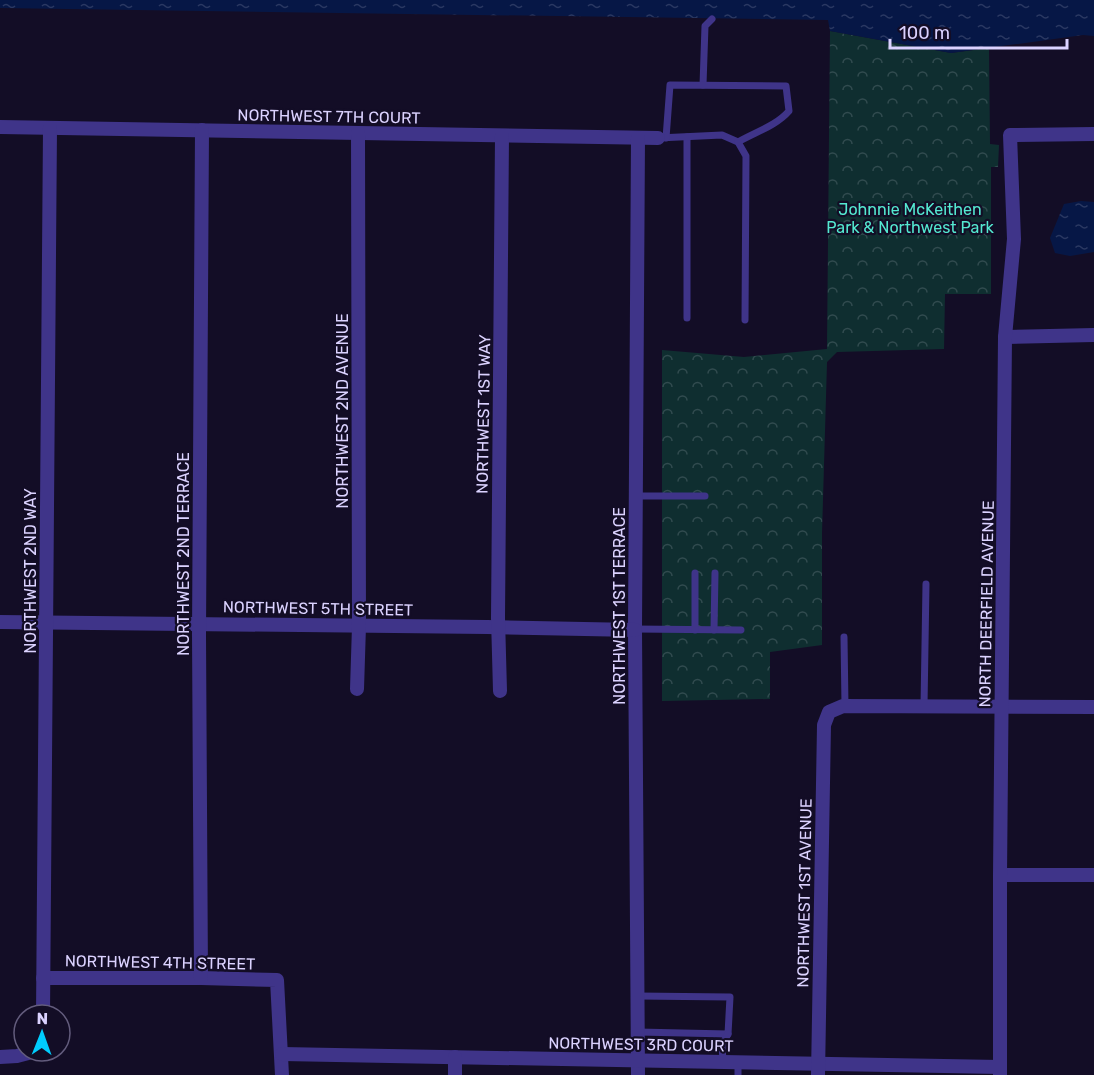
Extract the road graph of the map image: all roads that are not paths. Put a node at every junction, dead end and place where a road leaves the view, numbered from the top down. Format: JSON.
{"nodes":[{"id":1,"x":712,"y":19,"type":"dead end"},
{"id":2,"x":703,"y":85,"type":"junction"},
{"id":3,"x":0,"y":127,"type":"edge"},
{"id":4,"x":50,"y":128,"type":"junction"},
{"id":5,"x":202,"y":130,"type":"junction"},
{"id":6,"x":358,"y":133,"type":"junction"},
{"id":7,"x":1094,"y":134,"type":"edge"},
{"id":8,"x":502,"y":136,"type":"junction"},
{"id":9,"x":687,"y":137,"type":"junction"},
{"id":10,"x":638,"y":138,"type":"junction"},
{"id":11,"x":662,"y":138,"type":"junction"},
{"id":12,"x":738,"y":142,"type":"junction"},
{"id":13,"x":687,"y":318,"type":"dead end"},
{"id":14,"x":746,"y":320,"type":"dead end"},
{"id":15,"x":1094,"y":335,"type":"edge"},
{"id":16,"x":1005,"y":337,"type":"junction"},
{"id":17,"x":636,"y":495,"type":"junction"},
{"id":18,"x":705,"y":496,"type":"dead end"},
{"id":19,"x":695,"y":573,"type":"dead end"},
{"id":20,"x":715,"y":573,"type":"dead end"},
{"id":21,"x":927,"y":584,"type":"dead end"},
{"id":22,"x":0,"y":622,"type":"edge"},
{"id":23,"x":46,"y":622,"type":"junction"},
{"id":24,"x":199,"y":623,"type":"junction"},
{"id":25,"x":359,"y":626,"type":"junction"},
{"id":26,"x":498,"y":627,"type":"junction"},
{"id":27,"x":635,"y":630,"type":"junction"},
{"id":28,"x":694,"y":630,"type":"junction"},
{"id":29,"x":714,"y":630,"type":"junction"},
{"id":30,"x":741,"y":630,"type":"dead end"},
{"id":31,"x":844,"y":637,"type":"dead end"},
{"id":32,"x":357,"y":689,"type":"dead end"},
{"id":33,"x":500,"y":692,"type":"dead end"},
{"id":34,"x":1001,"y":705,"type":"junction"},
{"id":35,"x":845,"y":706,"type":"junction"},
{"id":36,"x":924,"y":706,"type":"junction"},
{"id":37,"x":1094,"y":706,"type":"edge"},
{"id":38,"x":1000,"y":875,"type":"junction"},
{"id":39,"x":1094,"y":875,"type":"edge"},
{"id":40,"x":44,"y":978,"type":"junction"},
{"id":41,"x":201,"y":978,"type":"junction"},
{"id":42,"x":638,"y":996,"type":"junction"},
{"id":43,"x":43,"y":1003,"type":"edge"},
{"id":44,"x":638,"y":1032,"type":"junction"},
{"id":45,"x":728,"y":1034,"type":"junction"},
{"id":46,"x":282,"y":1054,"type":"junction"},
{"id":47,"x":455,"y":1057,"type":"junction"},
{"id":48,"x":638,"y":1060,"type":"junction"},
{"id":49,"x":723,"y":1062,"type":"junction"},
{"id":50,"x":738,"y":1068,"type":"edge"},
{"id":51,"x":818,"y":1069,"type":"edge"},
{"id":52,"x":1000,"y":1071,"type":"edge"},
{"id":53,"x":282,"y":1075,"type":"edge"},
{"id":54,"x":455,"y":1075,"type":"edge"},
{"id":55,"x":638,"y":1075,"type":"edge"}],
"edges":[{"from":1,"to":2,"type":"lane"},
{"from":2,"to":11,"type":"lane"},
{"from":2,"to":12,"type":"lane"},
{"from":3,"to":4,"type":"street","name":"NORTHWEST 7TH COURT"},
{"from":4,"to":5,"type":"street","name":"NORTHWEST 7TH COURT"},
{"from":4,"to":23,"type":"street","name":"NORTHWEST 2ND WAY"},
{"from":5,"to":6,"type":"street","name":"NORTHWEST 7TH COURT"},
{"from":5,"to":24,"type":"street","name":"NORTHWEST 2ND TERRACE"},
{"from":6,"to":8,"type":"street","name":"NORTHWEST 7TH COURT"},
{"from":6,"to":25,"type":"street","name":"NORTHWEST 2ND AVENUE"},
{"from":7,"to":16,"type":"street","name":"NORTH DEERFIELD AVENUE"},
{"from":8,"to":10,"type":"street","name":"NORTHWEST 7TH COURT"},
{"from":8,"to":26,"type":"street","name":"NORTHWEST 1ST WAY"},
{"from":9,"to":11,"type":"lane"},
{"from":9,"to":12,"type":"lane"},
{"from":9,"to":13,"type":"lane"},
{"from":10,"to":11,"type":"street","name":"NORTHWEST 7TH COURT"},
{"from":10,"to":17,"type":"street","name":"NORTHWEST 1ST TERRACE"},
{"from":12,"to":14,"type":"lane"},
{"from":15,"to":16,"type":"street"},
{"from":16,"to":34,"type":"street","name":"NORTH DEERFIELD AVENUE"},
{"from":17,"to":18,"type":"lane"},
{"from":17,"to":27,"type":"street","name":"NORTHWEST 1ST TERRACE"},
{"from":19,"to":28,"type":"lane"},
{"from":20,"to":29,"type":"lane"},
{"from":21,"to":36,"type":"lane"},
{"from":22,"to":23,"type":"street","name":"NORTHWEST 5TH STREET"},
{"from":23,"to":24,"type":"street","name":"NORTHWEST 5TH STREET"},
{"from":23,"to":40,"type":"street","name":"NORTHWEST 2ND WAY"},
{"from":24,"to":25,"type":"street","name":"NORTHWEST 5TH STREET"},
{"from":24,"to":41,"type":"street","name":"NORTHWEST 2ND TERRACE"},
{"from":25,"to":26,"type":"street","name":"NORTHWEST 5TH STREET"},
{"from":25,"to":32,"type":"street","name":"NORTHWEST 2ND AVENUE"},
{"from":26,"to":27,"type":"street","name":"NORTHWEST 5TH STREET"},
{"from":26,"to":33,"type":"street","name":"NORTHWEST 1ST WAY"},
{"from":27,"to":28,"type":"lane"},
{"from":27,"to":42,"type":"street","name":"NORTHWEST 1ST TERRACE"},
{"from":28,"to":29,"type":"lane"},
{"from":29,"to":30,"type":"lane"},
{"from":31,"to":35,"type":"lane"},
{"from":34,"to":36,"type":"street"},
{"from":34,"to":37,"type":"street"},
{"from":34,"to":38,"type":"street","name":"NORTH DEERFIELD AVENUE"},
{"from":35,"to":36,"type":"street"},
{"from":35,"to":51,"type":"street","name":"NORTHWEST 1ST AVENUE"},
{"from":38,"to":39,"type":"street"},
{"from":38,"to":52,"type":"street","name":"NORTH DEERFIELD AVENUE"},
{"from":40,"to":41,"type":"street","name":"NORTHWEST 4TH STREET"},
{"from":40,"to":43,"type":"street","name":"NORTHWEST 2ND WAY"},
{"from":41,"to":46,"type":"street","name":"NORTHWEST 4TH STREET"},
{"from":42,"to":44,"type":"street","name":"NORTHWEST 1ST TERRACE"},
{"from":42,"to":45,"type":"lane"},
{"from":44,"to":45,"type":"lane"},
{"from":44,"to":48,"type":"street","name":"NORTHWEST 1ST TERRACE"},
{"from":45,"to":49,"type":"lane"},
{"from":46,"to":47,"type":"street","name":"NORTHWEST 3RD COURT"},
{"from":46,"to":53,"type":"street"},
{"from":47,"to":48,"type":"street","name":"NORTHWEST 3RD COURT"},
{"from":47,"to":54,"type":"street"},
{"from":48,"to":49,"type":"street","name":"NORTHWEST 3RD COURT"},
{"from":48,"to":55,"type":"street","name":"NORTHWEST 1ST TERRACE"},
{"from":49,"to":50,"type":"street","name":"NORTHWEST 3RD COURT"},
{"from":50,"to":51,"type":"street","name":"NORTHWEST 3RD COURT"},
{"from":51,"to":52,"type":"street","name":"NORTHWEST 3RD COURT"}]}
